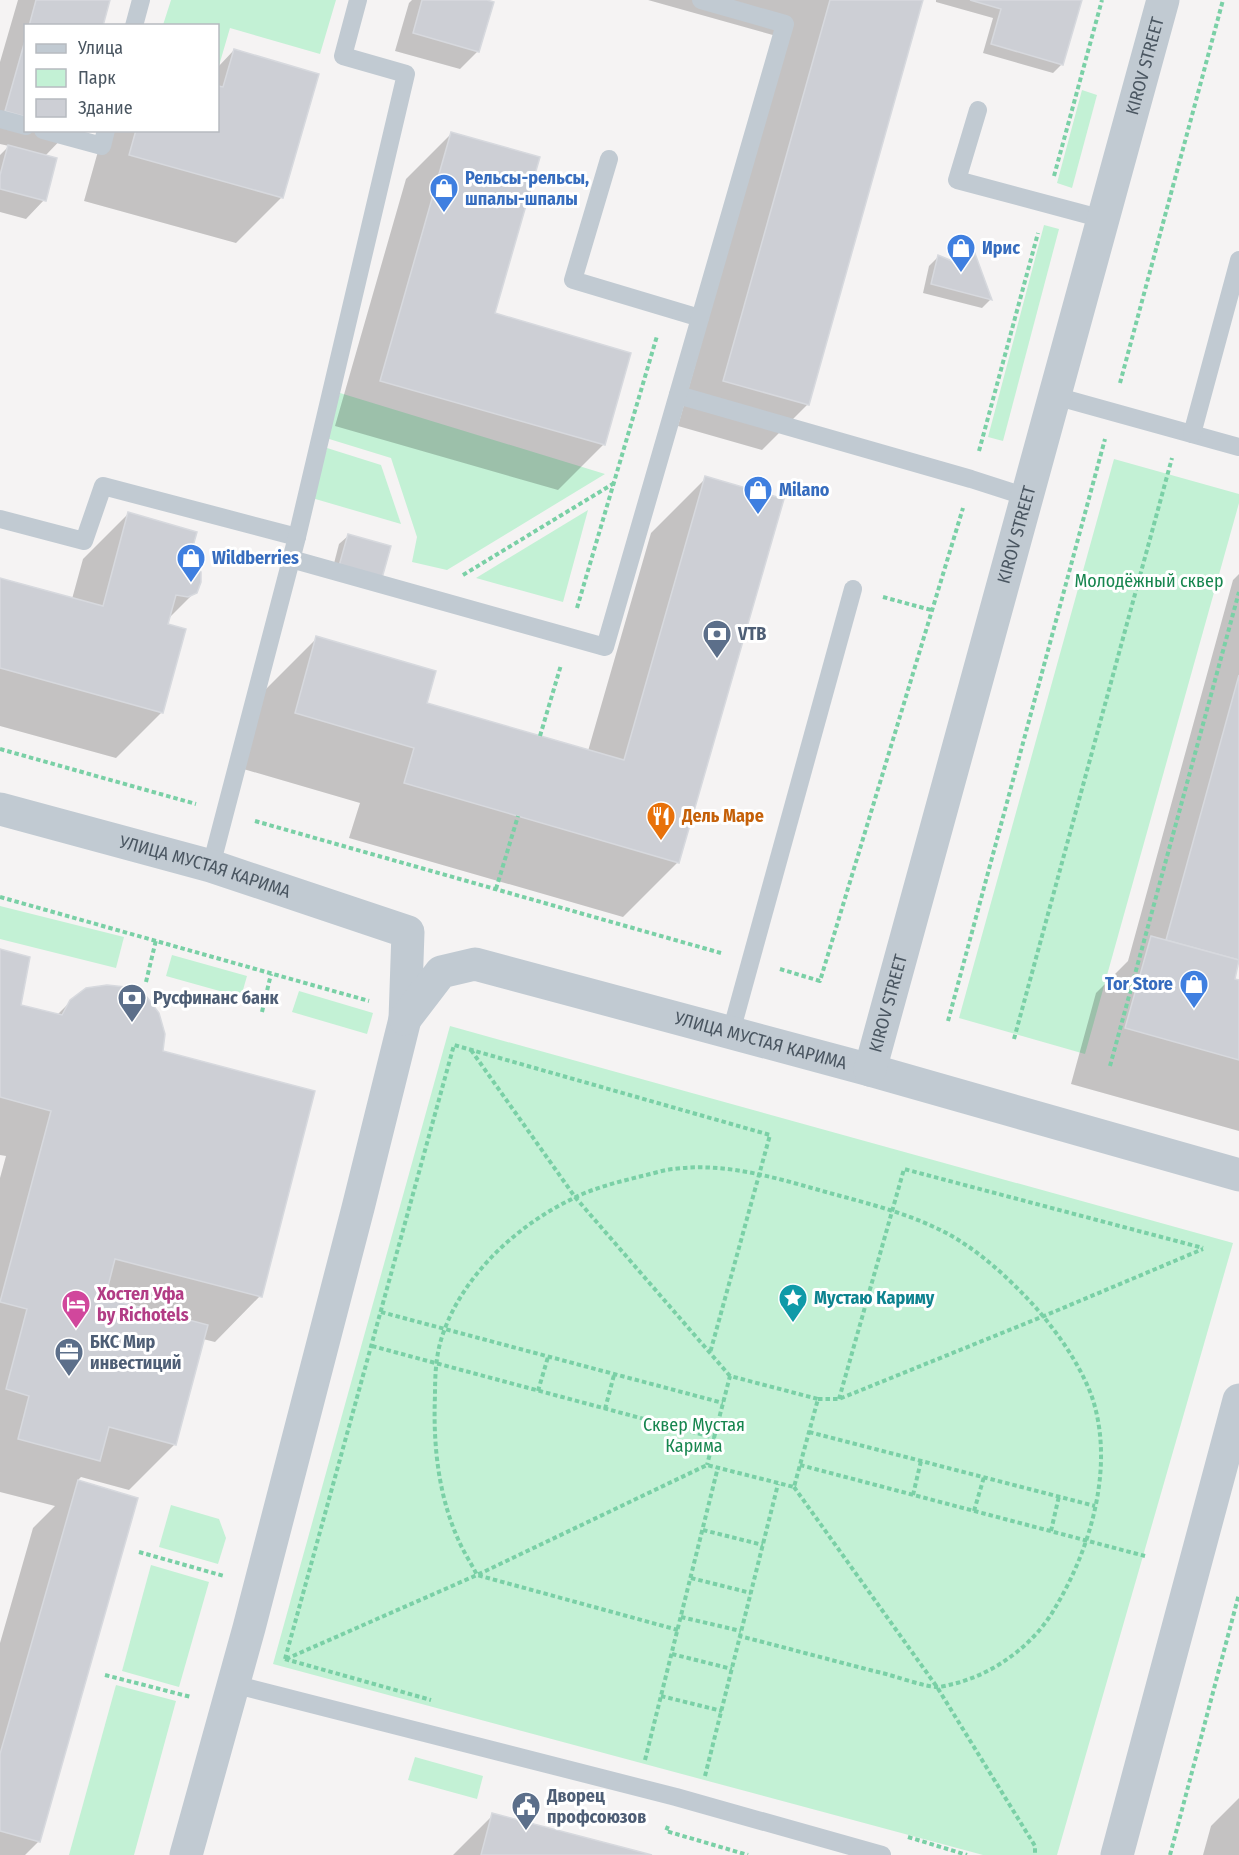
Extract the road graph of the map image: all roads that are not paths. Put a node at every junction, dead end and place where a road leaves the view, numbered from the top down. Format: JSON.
{"nodes":[{"id":1,"x":141,"y":0,"type":"edge"},
{"id":2,"x":358,"y":0,"type":"edge"},
{"id":3,"x":701,"y":0,"type":"edge"},
{"id":4,"x":1163,"y":0,"type":"edge"},
{"id":5,"x":135,"y":24,"type":"edge"},
{"id":6,"x":978,"y":110,"type":"dead end"},
{"id":7,"x":0,"y":119,"type":"edge"},
{"id":8,"x":24,"y":125,"type":"edge"},
{"id":9,"x":50,"y":132,"type":"edge"},
{"id":10,"x":106,"y":132,"type":"edge"},
{"id":11,"x":609,"y":159,"type":"dead end"},
{"id":12,"x":1103,"y":219,"type":"junction"},
{"id":13,"x":1239,"y":260,"type":"edge"},
{"id":14,"x":700,"y":318,"type":"junction"},
{"id":15,"x":678,"y":395,"type":"junction"},
{"id":16,"x":1055,"y":396,"type":"junction"},
{"id":17,"x":1186,"y":433,"type":"junction"},
{"id":18,"x":1239,"y":447,"type":"edge"},
{"id":19,"x":1027,"y":497,"type":"junction"},
{"id":20,"x":0,"y":519,"type":"edge"},
{"id":21,"x":297,"y":537,"type":"junction"},
{"id":22,"x":291,"y":559,"type":"junction"},
{"id":23,"x":853,"y":590,"type":"dead end"},
{"id":24,"x":0,"y":809,"type":"edge"},
{"id":25,"x":211,"y":866,"type":"junction"},
{"id":26,"x":392,"y":1012,"type":"junction"},
{"id":27,"x":730,"y":1032,"type":"junction"},
{"id":28,"x":870,"y":1070,"type":"junction"},
{"id":29,"x":1239,"y":1175,"type":"edge"},
{"id":30,"x":1239,"y":1400,"type":"edge"},
{"id":31,"x":233,"y":1684,"type":"junction"},
{"id":32,"x":186,"y":1855,"type":"edge"},
{"id":33,"x":882,"y":1855,"type":"edge"},
{"id":34,"x":1117,"y":1855,"type":"edge"}],
"edges":[{"from":1,"to":5,"type":"lane"},
{"from":2,"to":21,"type":"lane"},
{"from":3,"to":14,"type":"lane"},
{"from":4,"to":12,"type":"street","name":"KIROV STREET"},
{"from":6,"to":12,"type":"lane"},
{"from":7,"to":8,"type":"lane"},
{"from":9,"to":10,"type":"lane"},
{"from":11,"to":14,"type":"lane"},
{"from":12,"to":16,"type":"street","name":"KIROV STREET"},
{"from":13,"to":17,"type":"lane"},
{"from":14,"to":15,"type":"lane"},
{"from":15,"to":19,"type":"lane"},
{"from":15,"to":22,"type":"lane"},
{"from":16,"to":17,"type":"lane"},
{"from":16,"to":19,"type":"street","name":"KIROV STREET"},
{"from":17,"to":18,"type":"lane"},
{"from":19,"to":28,"type":"street","name":"KIROV STREET"},
{"from":20,"to":21,"type":"lane"},
{"from":21,"to":22,"type":"lane"},
{"from":22,"to":25,"type":"lane"},
{"from":23,"to":27,"type":"lane"},
{"from":24,"to":25,"type":"street","name":"УЛИЦА МУСТАЯ КАРИМА"},
{"from":25,"to":26,"type":"street","name":"УЛИЦА МУСТАЯ КАРИМА"},
{"from":26,"to":27,"type":"street","name":"УЛИЦА МУСТАЯ КАРИМА"},
{"from":26,"to":31,"type":"street"},
{"from":27,"to":28,"type":"street","name":"УЛИЦА МУСТАЯ КАРИМА"},
{"from":28,"to":29,"type":"street","name":"УЛИЦА МУСТАЯ КАРИМА"},
{"from":30,"to":34,"type":"street"},
{"from":31,"to":32,"type":"street"},
{"from":31,"to":33,"type":"lane"}]}
